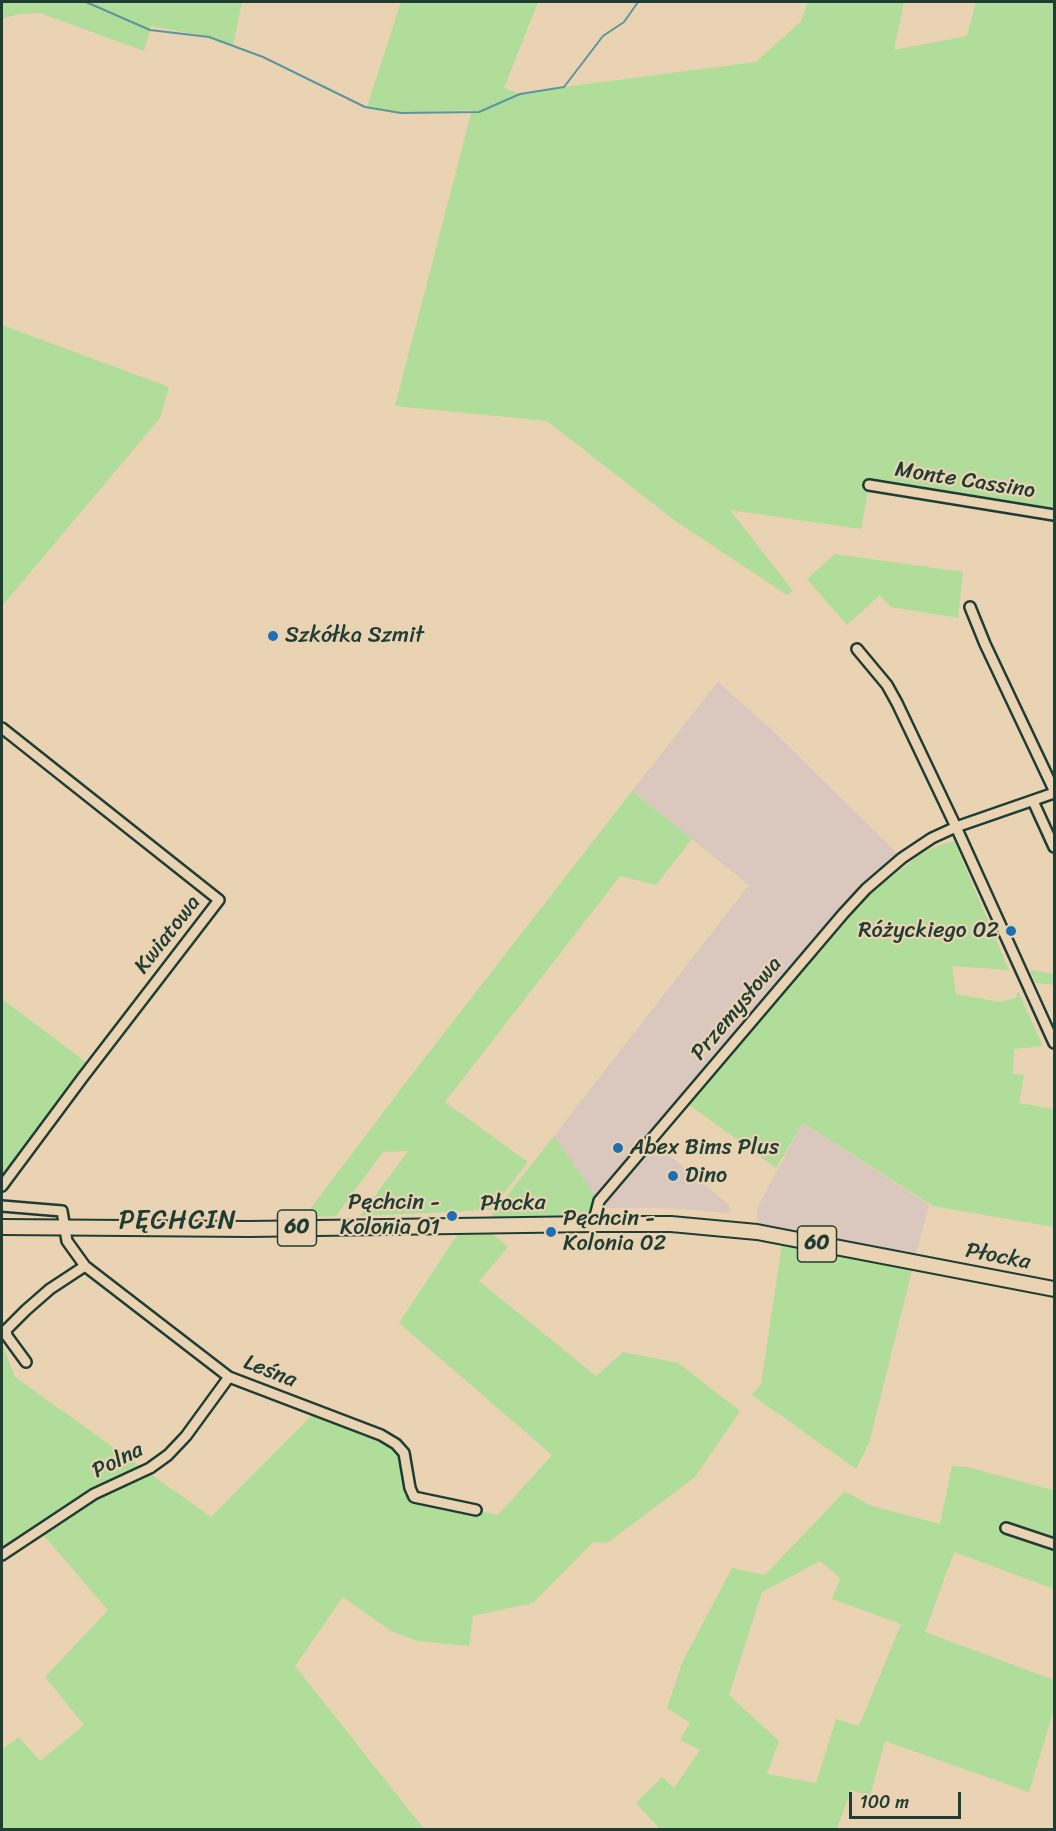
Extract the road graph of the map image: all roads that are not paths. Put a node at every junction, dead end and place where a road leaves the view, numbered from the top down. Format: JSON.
{"nodes":[{"id":1,"x":869,"y":485,"type":"dead end"},
{"id":2,"x":1054,"y":514,"type":"edge"},
{"id":3,"x":970,"y":607,"type":"dead end"},
{"id":4,"x":857,"y":649,"type":"dead end"},
{"id":5,"x":2,"y":728,"type":"edge"},
{"id":6,"x":1054,"y":791,"type":"edge"},
{"id":7,"x":1032,"y":801,"type":"junction"},
{"id":8,"x":956,"y":826,"type":"junction"},
{"id":9,"x":1054,"y":847,"type":"edge"},
{"id":10,"x":1054,"y":1042,"type":"edge"},
{"id":11,"x":2,"y":1186,"type":"edge"},
{"id":12,"x":2,"y":1206,"type":"edge"},
{"id":13,"x":593,"y":1224,"type":"junction"},
{"id":14,"x":2,"y":1227,"type":"edge"},
{"id":15,"x":65,"y":1227,"type":"junction"},
{"id":16,"x":85,"y":1266,"type":"junction"},
{"id":17,"x":1054,"y":1289,"type":"edge"},
{"id":18,"x":26,"y":1362,"type":"dead end"},
{"id":19,"x":229,"y":1377,"type":"junction"},
{"id":20,"x":476,"y":1510,"type":"dead end"},
{"id":21,"x":1006,"y":1528,"type":"dead end"},
{"id":22,"x":1054,"y":1544,"type":"edge"},
{"id":23,"x":2,"y":1554,"type":"edge"}],
"edges":[{"from":1,"to":2,"type":"street","name":"Monte Cassino"},
{"from":3,"to":6,"type":"street"},
{"from":4,"to":8,"type":"street"},
{"from":5,"to":11,"type":"street","name":"Kwiatowa"},
{"from":6,"to":7,"type":"street","name":"Przemysłowa"},
{"from":7,"to":8,"type":"street","name":"Przemysłowa"},
{"from":7,"to":9,"type":"street"},
{"from":8,"to":10,"type":"street"},
{"from":8,"to":13,"type":"street","name":"Przemysłowa"},
{"from":12,"to":15,"type":"street"},
{"from":13,"to":15,"type":"main road","name":"Płocka","number":"60"},
{"from":13,"to":17,"type":"main road","name":"Płocka","number":"60"},
{"from":14,"to":15,"type":"main road","name":"Płocka","number":"60"},
{"from":15,"to":16,"type":"street","name":"Leśna"},
{"from":16,"to":18,"type":"street"},
{"from":16,"to":19,"type":"street","name":"Leśna"},
{"from":19,"to":20,"type":"street","name":"Leśna"},
{"from":19,"to":23,"type":"street","name":"Polna"},
{"from":21,"to":22,"type":"street"}]}
